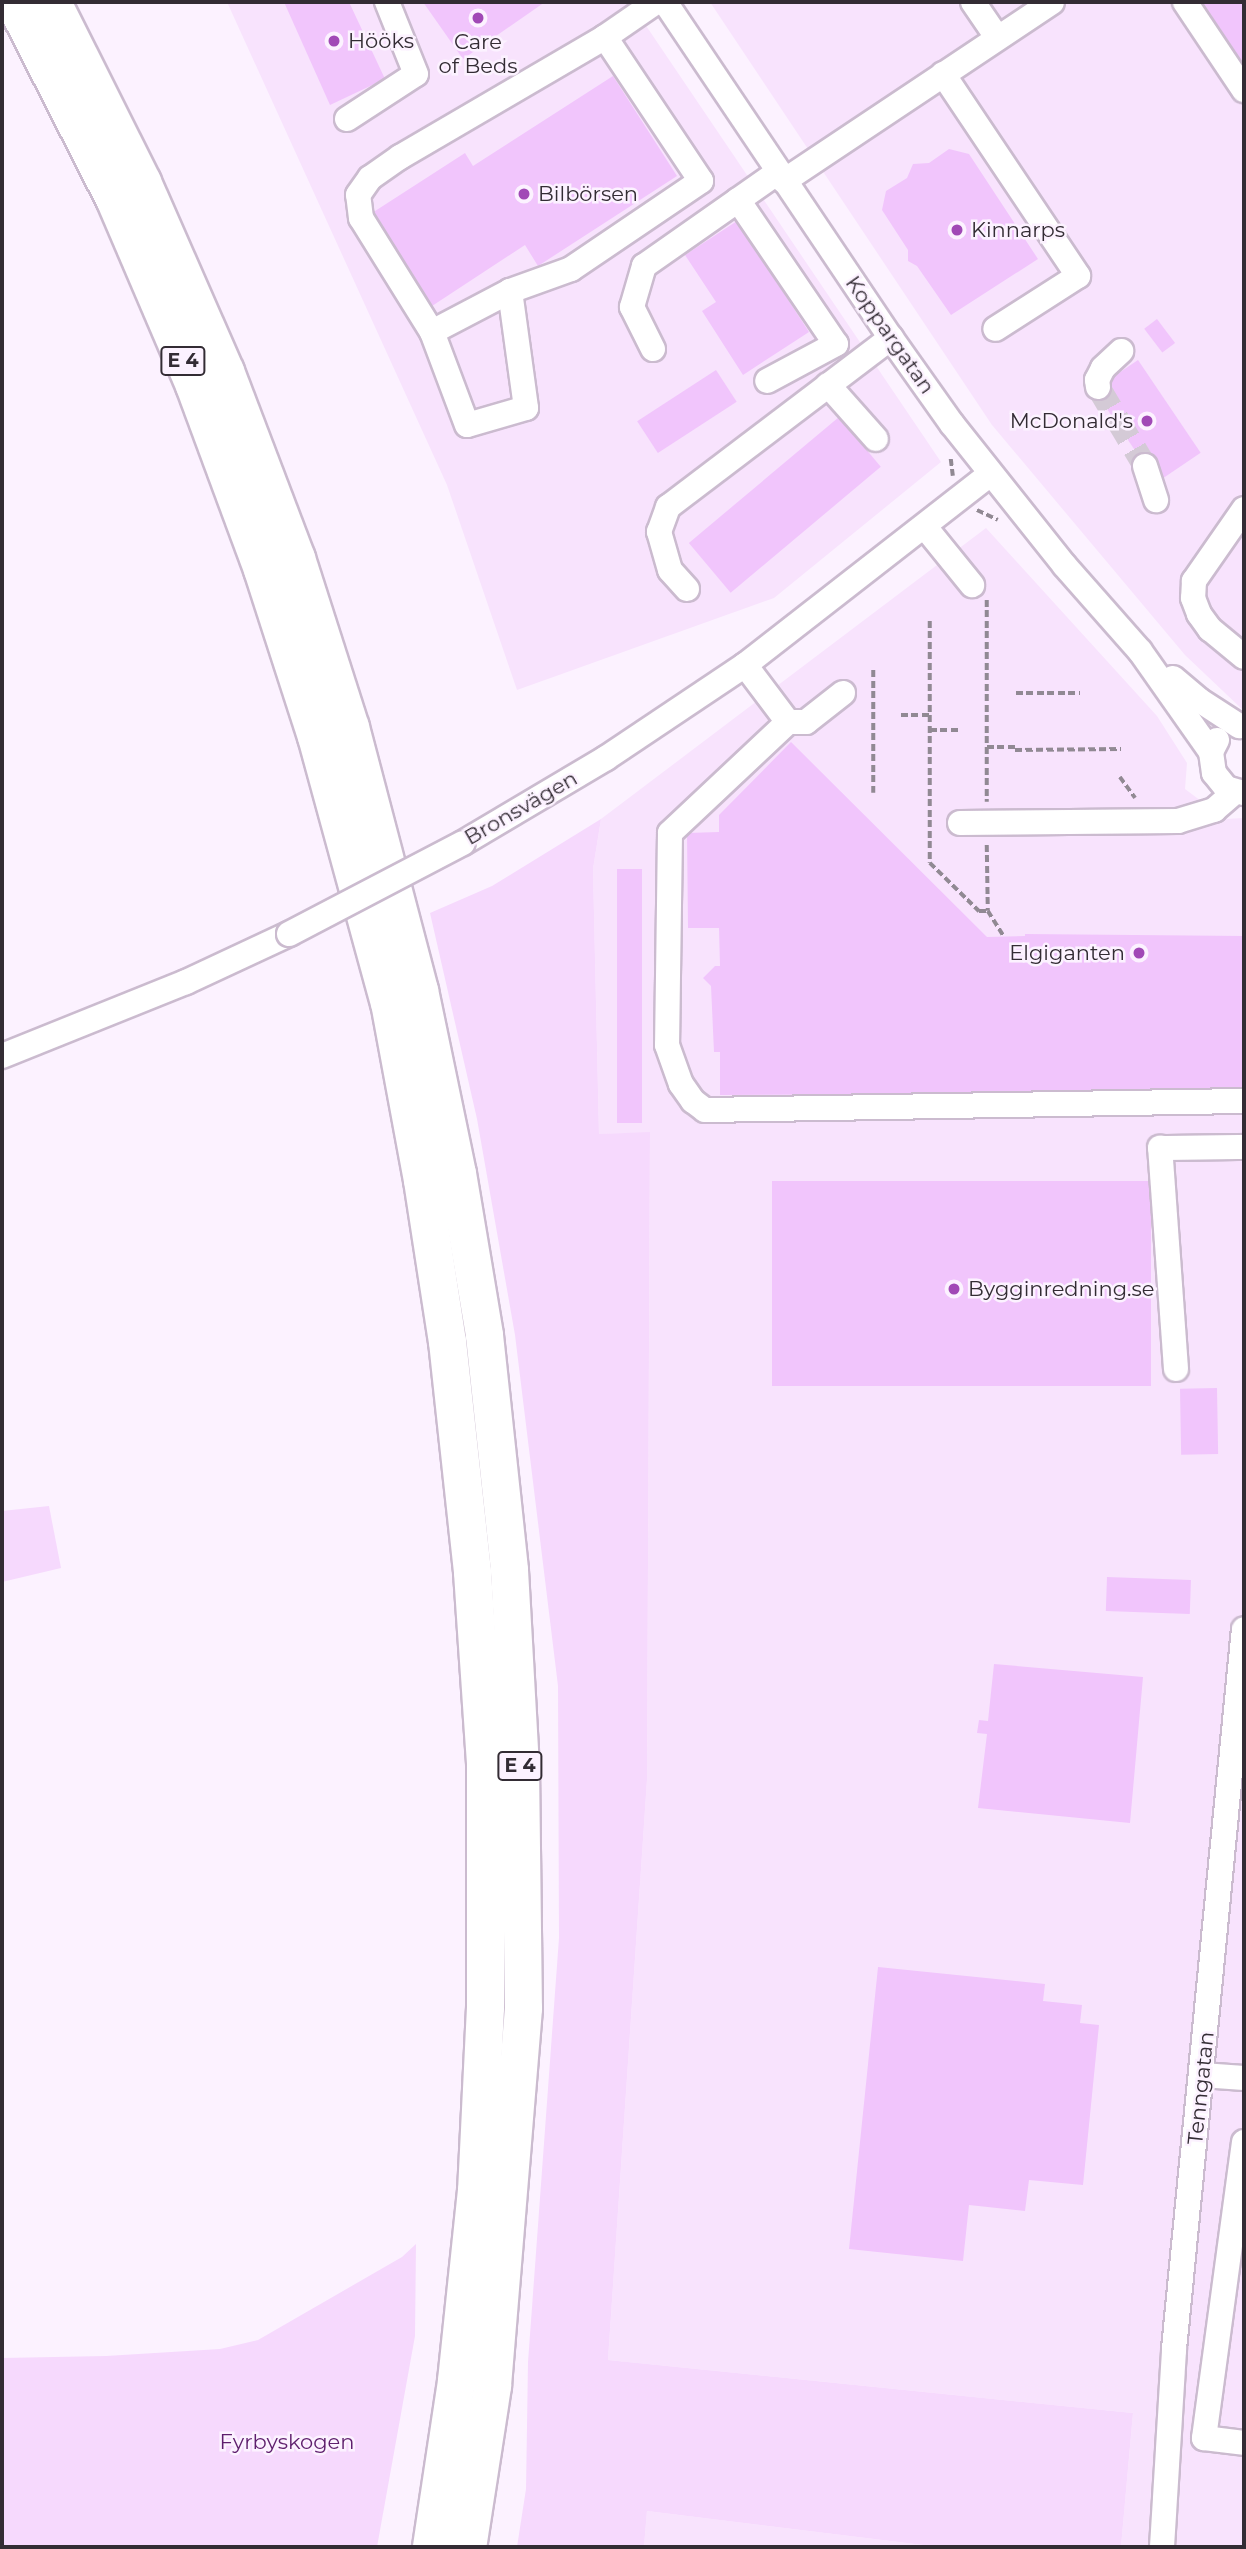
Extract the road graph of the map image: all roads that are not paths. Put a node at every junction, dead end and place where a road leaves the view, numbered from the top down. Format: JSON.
{"nodes":[{"id":1,"x":14,"y":2,"type":"edge"},
{"id":2,"x":52,"y":2,"type":"edge"},
{"id":3,"x":60,"y":2,"type":"edge"},
{"id":4,"x":387,"y":2,"type":"edge"},
{"id":5,"x":656,"y":2,"type":"edge"},
{"id":6,"x":666,"y":2,"type":"edge"},
{"id":7,"x":973,"y":2,"type":"edge"},
{"id":8,"x":1052,"y":2,"type":"edge"},
{"id":9,"x":1185,"y":2,"type":"edge"},
{"id":10,"x":605,"y":37,"type":"junction"},
{"id":11,"x":998,"y":37,"type":"junction"},
{"id":12,"x":76,"y":45,"type":"junction"},
{"id":13,"x":943,"y":74,"type":"junction"},
{"id":14,"x":1244,"y":90,"type":"edge"},
{"id":15,"x":347,"y":119,"type":"dead end"},
{"id":16,"x":781,"y":177,"type":"junction"},
{"id":17,"x":738,"y":200,"type":"junction"},
{"id":18,"x":510,"y":291,"type":"junction"},
{"id":19,"x":995,"y":329,"type":"dead end"},
{"id":20,"x":432,"y":332,"type":"junction"},
{"id":21,"x":891,"y":338,"type":"junction"},
{"id":22,"x":653,"y":349,"type":"dead end"},
{"id":23,"x":1121,"y":351,"type":"dead end"},
{"id":24,"x":766,"y":381,"type":"dead end"},
{"id":25,"x":828,"y":385,"type":"junction"},
{"id":26,"x":1098,"y":387,"type":"dead end"},
{"id":27,"x":876,"y":439,"type":"dead end"},
{"id":28,"x":1145,"y":466,"type":"tunnel mouth"},
{"id":29,"x":990,"y":474,"type":"junction"},
{"id":30,"x":1156,"y":500,"type":"dead end"},
{"id":31,"x":1244,"y":509,"type":"edge"},
{"id":32,"x":925,"y":527,"type":"junction"},
{"id":33,"x":980,"y":587,"type":"road end"},
{"id":34,"x":687,"y":589,"type":"dead end"},
{"id":35,"x":1140,"y":651,"type":"junction"},
{"id":36,"x":1244,"y":657,"type":"edge"},
{"id":37,"x":745,"y":665,"type":"junction"},
{"id":38,"x":843,"y":693,"type":"dead end"},
{"id":39,"x":788,"y":722,"type":"junction"},
{"id":40,"x":1242,"y":726,"type":"edge"},
{"id":41,"x":1212,"y":763,"type":"junction"},
{"id":42,"x":1240,"y":792,"type":"edge"},
{"id":43,"x":1193,"y":817,"type":"junction"},
{"id":44,"x":960,"y":823,"type":"dead end"},
{"id":45,"x":2,"y":1056,"type":"edge"},
{"id":46,"x":1244,"y":1101,"type":"edge"},
{"id":47,"x":1244,"y":1147,"type":"edge"},
{"id":48,"x":1176,"y":1369,"type":"dead end"},
{"id":49,"x":1244,"y":1629,"type":"edge"},
{"id":50,"x":1202,"y":2075,"type":"junction"},
{"id":51,"x":1244,"y":2078,"type":"edge"},
{"id":52,"x":1244,"y":2142,"type":"edge"},
{"id":53,"x":1244,"y":2443,"type":"edge"},
{"id":54,"x":431,"y":2547,"type":"edge"},
{"id":55,"x":467,"y":2547,"type":"edge"},
{"id":56,"x":1162,"y":2547,"type":"edge"}],
"edges":[{"from":1,"to":54,"type":"highway","number":"E 4"},
{"from":2,"to":12,"type":"highway","number":"E 4"},
{"from":3,"to":12,"type":"highway"},
{"from":4,"to":15,"type":"street"},
{"from":5,"to":10,"type":"street"},
{"from":6,"to":16,"type":"street","name":"Koppargatan"},
{"from":7,"to":11,"type":"street"},
{"from":8,"to":11,"type":"street"},
{"from":9,"to":14,"type":"street"},
{"from":10,"to":18,"type":"street"},
{"from":10,"to":20,"type":"street"},
{"from":11,"to":13,"type":"street"},
{"from":12,"to":55,"type":"highway","number":"E 4"},
{"from":13,"to":16,"type":"street"},
{"from":13,"to":19,"type":"street"},
{"from":16,"to":17,"type":"street"},
{"from":16,"to":21,"type":"street","name":"Koppargatan"},
{"from":17,"to":22,"type":"street"},
{"from":17,"to":24,"type":"street"},
{"from":18,"to":20,"type":"street"},
{"from":18,"to":20,"type":"street"},
{"from":21,"to":25,"type":"street"},
{"from":21,"to":29,"type":"street","name":"Koppargatan"},
{"from":23,"to":26,"type":"street"},
{"from":25,"to":27,"type":"street"},
{"from":25,"to":34,"type":"street"},
{"from":28,"to":30,"type":"street"},
{"from":29,"to":32,"type":"street","name":"Bronsvägen"},
{"from":29,"to":35,"type":"street","name":"Koppargatan"},
{"from":31,"to":36,"type":"street"},
{"from":32,"to":33,"type":"street"},
{"from":32,"to":37,"type":"street","name":"Bronsvägen"},
{"from":35,"to":40,"type":"street","name":"Koppargatan"},
{"from":35,"to":41,"type":"street","name":"Koppargatan"},
{"from":37,"to":39,"type":"street"},
{"from":37,"to":45,"type":"street","name":"Bronsvägen","bridge":true},
{"from":38,"to":39,"type":"street"},
{"from":39,"to":46,"type":"street"},
{"from":40,"to":41,"type":"street"},
{"from":41,"to":42,"type":"street","name":"Koppargatan"},
{"from":41,"to":43,"type":"street"},
{"from":42,"to":43,"type":"street"},
{"from":43,"to":44,"type":"street"},
{"from":47,"to":48,"type":"street"},
{"from":49,"to":50,"type":"street","name":"Tenngatan"},
{"from":50,"to":51,"type":"street"},
{"from":50,"to":56,"type":"street","name":"Tenngatan"},
{"from":52,"to":53,"type":"street"}]}
